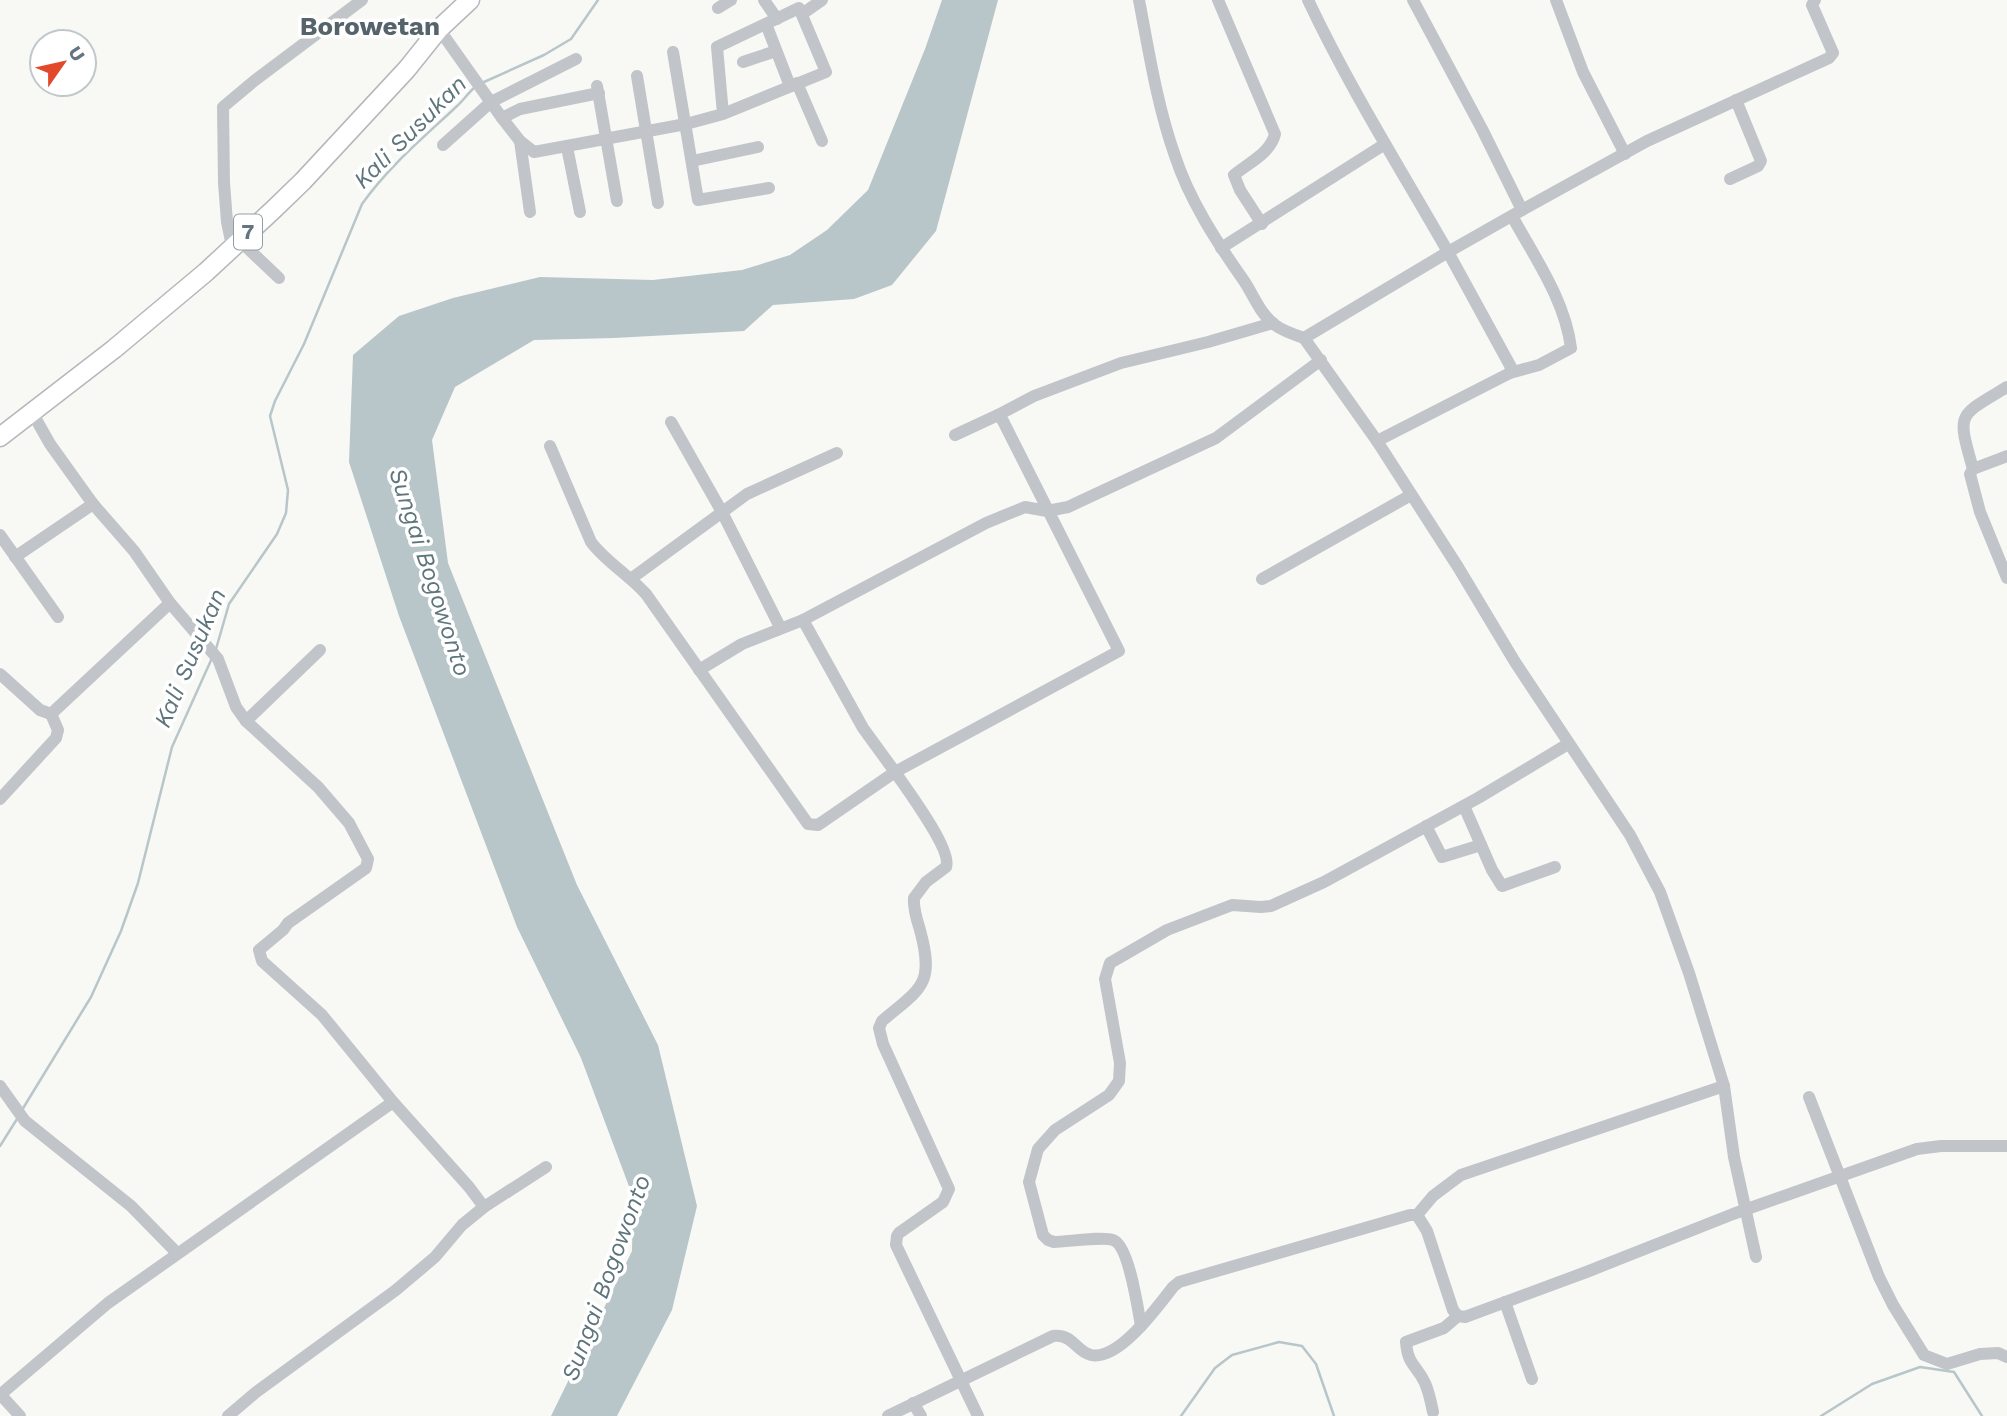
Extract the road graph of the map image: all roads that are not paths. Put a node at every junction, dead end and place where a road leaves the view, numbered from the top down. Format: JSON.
{"nodes":[{"id":1,"x":362,"y":0,"type":"edge"},
{"id":2,"x":731,"y":0,"type":"edge"},
{"id":3,"x":764,"y":0,"type":"edge"},
{"id":4,"x":822,"y":0,"type":"edge"},
{"id":5,"x":1139,"y":0,"type":"edge"},
{"id":6,"x":1218,"y":0,"type":"edge"},
{"id":7,"x":1308,"y":0,"type":"edge"},
{"id":8,"x":1413,"y":0,"type":"edge"},
{"id":9,"x":1556,"y":0,"type":"edge"},
{"id":10,"x":465,"y":2,"type":"edge"},
{"id":11,"x":1812,"y":2,"type":"edge"},
{"id":12,"x":718,"y":8,"type":"dead end"},
{"id":13,"x":802,"y":14,"type":"junction"},
{"id":14,"x":771,"y":22,"type":"junction"},
{"id":15,"x":439,"y":29,"type":"junction"},
{"id":16,"x":776,"y":51,"type":"junction"},
{"id":17,"x":673,"y":52,"type":"dead end"},
{"id":18,"x":576,"y":59,"type":"dead end"},
{"id":19,"x":743,"y":62,"type":"dead end"},
{"id":20,"x":637,"y":76,"type":"dead end"},
{"id":21,"x":794,"y":85,"type":"junction"},
{"id":22,"x":1736,"y":100,"type":"junction"},
{"id":23,"x":491,"y":102,"type":"junction"},
{"id":24,"x":723,"y":114,"type":"junction"},
{"id":25,"x":502,"y":118,"type":"junction"},
{"id":26,"x":686,"y":124,"type":"junction"},
{"id":27,"x":647,"y":131,"type":"junction"},
{"id":28,"x":607,"y":138,"type":"junction"},
{"id":29,"x":520,"y":141,"type":"junction"},
{"id":30,"x":822,"y":141,"type":"dead end"},
{"id":31,"x":1385,"y":144,"type":"junction"},
{"id":32,"x":443,"y":145,"type":"dead end"},
{"id":33,"x":567,"y":147,"type":"junction"},
{"id":34,"x":758,"y":147,"type":"dead end"},
{"id":35,"x":1625,"y":154,"type":"junction"},
{"id":36,"x":692,"y":161,"type":"junction"},
{"id":37,"x":1730,"y":179,"type":"dead end"},
{"id":38,"x":769,"y":188,"type":"dead end"},
{"id":39,"x":617,"y":201,"type":"dead end"},
{"id":40,"x":658,"y":202,"type":"dead end"},
{"id":41,"x":530,"y":212,"type":"dead end"},
{"id":42,"x":580,"y":212,"type":"dead end"},
{"id":43,"x":1517,"y":213,"type":"junction"},
{"id":44,"x":1262,"y":224,"type":"junction"},
{"id":45,"x":235,"y":243,"type":"junction"},
{"id":46,"x":1221,"y":248,"type":"junction"},
{"id":47,"x":1448,"y":252,"type":"junction"},
{"id":48,"x":279,"y":278,"type":"dead end"},
{"id":49,"x":1273,"y":323,"type":"junction"},
{"id":50,"x":1304,"y":338,"type":"junction"},
{"id":51,"x":1321,"y":360,"type":"junction"},
{"id":52,"x":1510,"y":373,"type":"junction"},
{"id":53,"x":2007,"y":387,"type":"edge"},
{"id":54,"x":33,"y":414,"type":"junction"},
{"id":55,"x":998,"y":415,"type":"junction"},
{"id":56,"x":671,"y":422,"type":"dead end"},
{"id":57,"x":955,"y":435,"type":"dead end"},
{"id":58,"x":0,"y":437,"type":"edge"},
{"id":59,"x":1377,"y":441,"type":"junction"},
{"id":60,"x":550,"y":446,"type":"dead end"},
{"id":61,"x":837,"y":453,"type":"dead end"},
{"id":62,"x":2007,"y":456,"type":"edge"},
{"id":63,"x":1973,"y":469,"type":"junction"},
{"id":64,"x":1411,"y":495,"type":"junction"},
{"id":65,"x":93,"y":503,"type":"junction"},
{"id":66,"x":1047,"y":511,"type":"junction"},
{"id":67,"x":722,"y":512,"type":"junction"},
{"id":68,"x":0,"y":536,"type":"edge"},
{"id":69,"x":15,"y":557,"type":"junction"},
{"id":70,"x":632,"y":578,"type":"junction"},
{"id":71,"x":2007,"y":578,"type":"edge"},
{"id":72,"x":1262,"y":579,"type":"dead end"},
{"id":73,"x":170,"y":603,"type":"junction"},
{"id":74,"x":58,"y":617,"type":"dead end"},
{"id":75,"x":803,"y":620,"type":"junction"},
{"id":76,"x":780,"y":627,"type":"junction"},
{"id":77,"x":320,"y":650,"type":"dead end"},
{"id":78,"x":699,"y":670,"type":"junction"},
{"id":79,"x":0,"y":674,"type":"edge"},
{"id":80,"x":51,"y":714,"type":"junction"},
{"id":81,"x":246,"y":721,"type":"junction"},
{"id":82,"x":1568,"y":744,"type":"junction"},
{"id":83,"x":895,"y":772,"type":"junction"},
{"id":84,"x":0,"y":799,"type":"edge"},
{"id":85,"x":1464,"y":806,"type":"junction"},
{"id":86,"x":1426,"y":826,"type":"junction"},
{"id":87,"x":1481,"y":845,"type":"junction"},
{"id":88,"x":1555,"y":867,"type":"dead end"},
{"id":89,"x":0,"y":1086,"type":"edge"},
{"id":90,"x":1724,"y":1086,"type":"junction"},
{"id":91,"x":1809,"y":1097,"type":"dead end"},
{"id":92,"x":393,"y":1102,"type":"junction"},
{"id":93,"x":2007,"y":1146,"type":"edge"},
{"id":94,"x":546,"y":1167,"type":"dead end"},
{"id":95,"x":1838,"y":1176,"type":"junction"},
{"id":96,"x":484,"y":1208,"type":"junction"},
{"id":97,"x":1747,"y":1209,"type":"junction"},
{"id":98,"x":1417,"y":1214,"type":"junction"},
{"id":99,"x":177,"y":1253,"type":"junction"},
{"id":100,"x":1756,"y":1257,"type":"dead end"},
{"id":101,"x":1505,"y":1302,"type":"junction"},
{"id":102,"x":1458,"y":1315,"type":"junction"},
{"id":103,"x":1141,"y":1326,"type":"junction"},
{"id":104,"x":2007,"y":1357,"type":"edge"},
{"id":105,"x":1532,"y":1379,"type":"dead end"},
{"id":106,"x":961,"y":1380,"type":"junction"},
{"id":107,"x":0,"y":1394,"type":"edge"},
{"id":108,"x":913,"y":1403,"type":"junction"},
{"id":109,"x":1433,"y":1412,"type":"dead end"},
{"id":110,"x":20,"y":1416,"type":"edge"},
{"id":111,"x":228,"y":1416,"type":"edge"},
{"id":112,"x":888,"y":1416,"type":"edge"},
{"id":113,"x":920,"y":1416,"type":"edge"},
{"id":114,"x":978,"y":1416,"type":"edge"}],
"edges":[{"from":1,"to":45,"type":"street"},
{"from":2,"to":12,"type":"street"},
{"from":3,"to":14,"type":"street"},
{"from":4,"to":13,"type":"street"},
{"from":5,"to":46,"type":"street"},
{"from":6,"to":44,"type":"street"},
{"from":7,"to":31,"type":"street"},
{"from":8,"to":43,"type":"street"},
{"from":9,"to":35,"type":"street"},
{"from":10,"to":15,"type":"highway","number":"7"},
{"from":11,"to":22,"type":"street"},
{"from":13,"to":14,"type":"street"},
{"from":13,"to":21,"type":"street"},
{"from":14,"to":16,"type":"street"},
{"from":14,"to":24,"type":"street"},
{"from":15,"to":23,"type":"street"},
{"from":15,"to":45,"type":"highway","number":"7"},
{"from":16,"to":19,"type":"street"},
{"from":16,"to":21,"type":"street"},
{"from":17,"to":26,"type":"street"},
{"from":18,"to":23,"type":"street"},
{"from":20,"to":27,"type":"street"},
{"from":21,"to":24,"type":"street"},
{"from":21,"to":30,"type":"street"},
{"from":22,"to":35,"type":"street"},
{"from":22,"to":37,"type":"street"},
{"from":23,"to":25,"type":"street"},
{"from":23,"to":32,"type":"street"},
{"from":24,"to":26,"type":"street"},
{"from":25,"to":28,"type":"street"},
{"from":25,"to":29,"type":"street"},
{"from":26,"to":27,"type":"street"},
{"from":26,"to":36,"type":"street"},
{"from":27,"to":28,"type":"street"},
{"from":27,"to":40,"type":"street"},
{"from":28,"to":33,"type":"street"},
{"from":28,"to":39,"type":"street"},
{"from":29,"to":33,"type":"street"},
{"from":29,"to":41,"type":"street"},
{"from":31,"to":44,"type":"street"},
{"from":31,"to":47,"type":"street"},
{"from":33,"to":42,"type":"street"},
{"from":34,"to":36,"type":"street"},
{"from":35,"to":43,"type":"street"},
{"from":36,"to":38,"type":"street"},
{"from":43,"to":47,"type":"street"},
{"from":43,"to":52,"type":"street"},
{"from":44,"to":46,"type":"street"},
{"from":45,"to":48,"type":"street"},
{"from":45,"to":54,"type":"highway","number":"7"},
{"from":46,"to":49,"type":"street"},
{"from":47,"to":50,"type":"street"},
{"from":47,"to":52,"type":"street"},
{"from":49,"to":50,"type":"street"},
{"from":49,"to":55,"type":"street"},
{"from":50,"to":51,"type":"street"},
{"from":51,"to":59,"type":"street"},
{"from":51,"to":66,"type":"street"},
{"from":52,"to":59,"type":"street"},
{"from":53,"to":63,"type":"street"},
{"from":54,"to":58,"type":"highway","number":"7"},
{"from":54,"to":65,"type":"street"},
{"from":55,"to":57,"type":"street"},
{"from":55,"to":66,"type":"street"},
{"from":56,"to":67,"type":"street"},
{"from":59,"to":64,"type":"street"},
{"from":60,"to":70,"type":"street"},
{"from":61,"to":67,"type":"street"},
{"from":62,"to":63,"type":"street"},
{"from":63,"to":71,"type":"street"},
{"from":64,"to":72,"type":"street"},
{"from":64,"to":82,"type":"street"},
{"from":65,"to":69,"type":"street"},
{"from":65,"to":73,"type":"street"},
{"from":66,"to":75,"type":"street"},
{"from":66,"to":83,"type":"street"},
{"from":67,"to":70,"type":"street"},
{"from":67,"to":76,"type":"street"},
{"from":68,"to":69,"type":"street"},
{"from":69,"to":74,"type":"street"},
{"from":70,"to":78,"type":"street"},
{"from":73,"to":80,"type":"street"},
{"from":73,"to":81,"type":"street"},
{"from":75,"to":76,"type":"street"},
{"from":75,"to":83,"type":"street"},
{"from":76,"to":78,"type":"street"},
{"from":77,"to":81,"type":"street"},
{"from":78,"to":83,"type":"street"},
{"from":79,"to":80,"type":"street"},
{"from":80,"to":84,"type":"street"},
{"from":81,"to":92,"type":"street"},
{"from":82,"to":85,"type":"street"},
{"from":82,"to":90,"type":"street"},
{"from":83,"to":106,"type":"street"},
{"from":85,"to":86,"type":"street"},
{"from":85,"to":87,"type":"street"},
{"from":86,"to":87,"type":"street"},
{"from":86,"to":103,"type":"street"},
{"from":87,"to":88,"type":"street"},
{"from":89,"to":99,"type":"street"},
{"from":90,"to":97,"type":"street"},
{"from":90,"to":98,"type":"street"},
{"from":91,"to":95,"type":"street"},
{"from":92,"to":96,"type":"street"},
{"from":92,"to":99,"type":"street"},
{"from":93,"to":95,"type":"street"},
{"from":94,"to":96,"type":"street"},
{"from":95,"to":97,"type":"street"},
{"from":95,"to":104,"type":"street"},
{"from":96,"to":111,"type":"street"},
{"from":97,"to":100,"type":"street"},
{"from":97,"to":101,"type":"street"},
{"from":98,"to":102,"type":"street"},
{"from":98,"to":103,"type":"street"},
{"from":99,"to":107,"type":"street"},
{"from":101,"to":102,"type":"street"},
{"from":101,"to":105,"type":"street"},
{"from":102,"to":109,"type":"street"},
{"from":103,"to":106,"type":"street"},
{"from":106,"to":108,"type":"street"},
{"from":106,"to":114,"type":"street"},
{"from":107,"to":110,"type":"street"},
{"from":108,"to":112,"type":"street"},
{"from":108,"to":113,"type":"street"}]}
